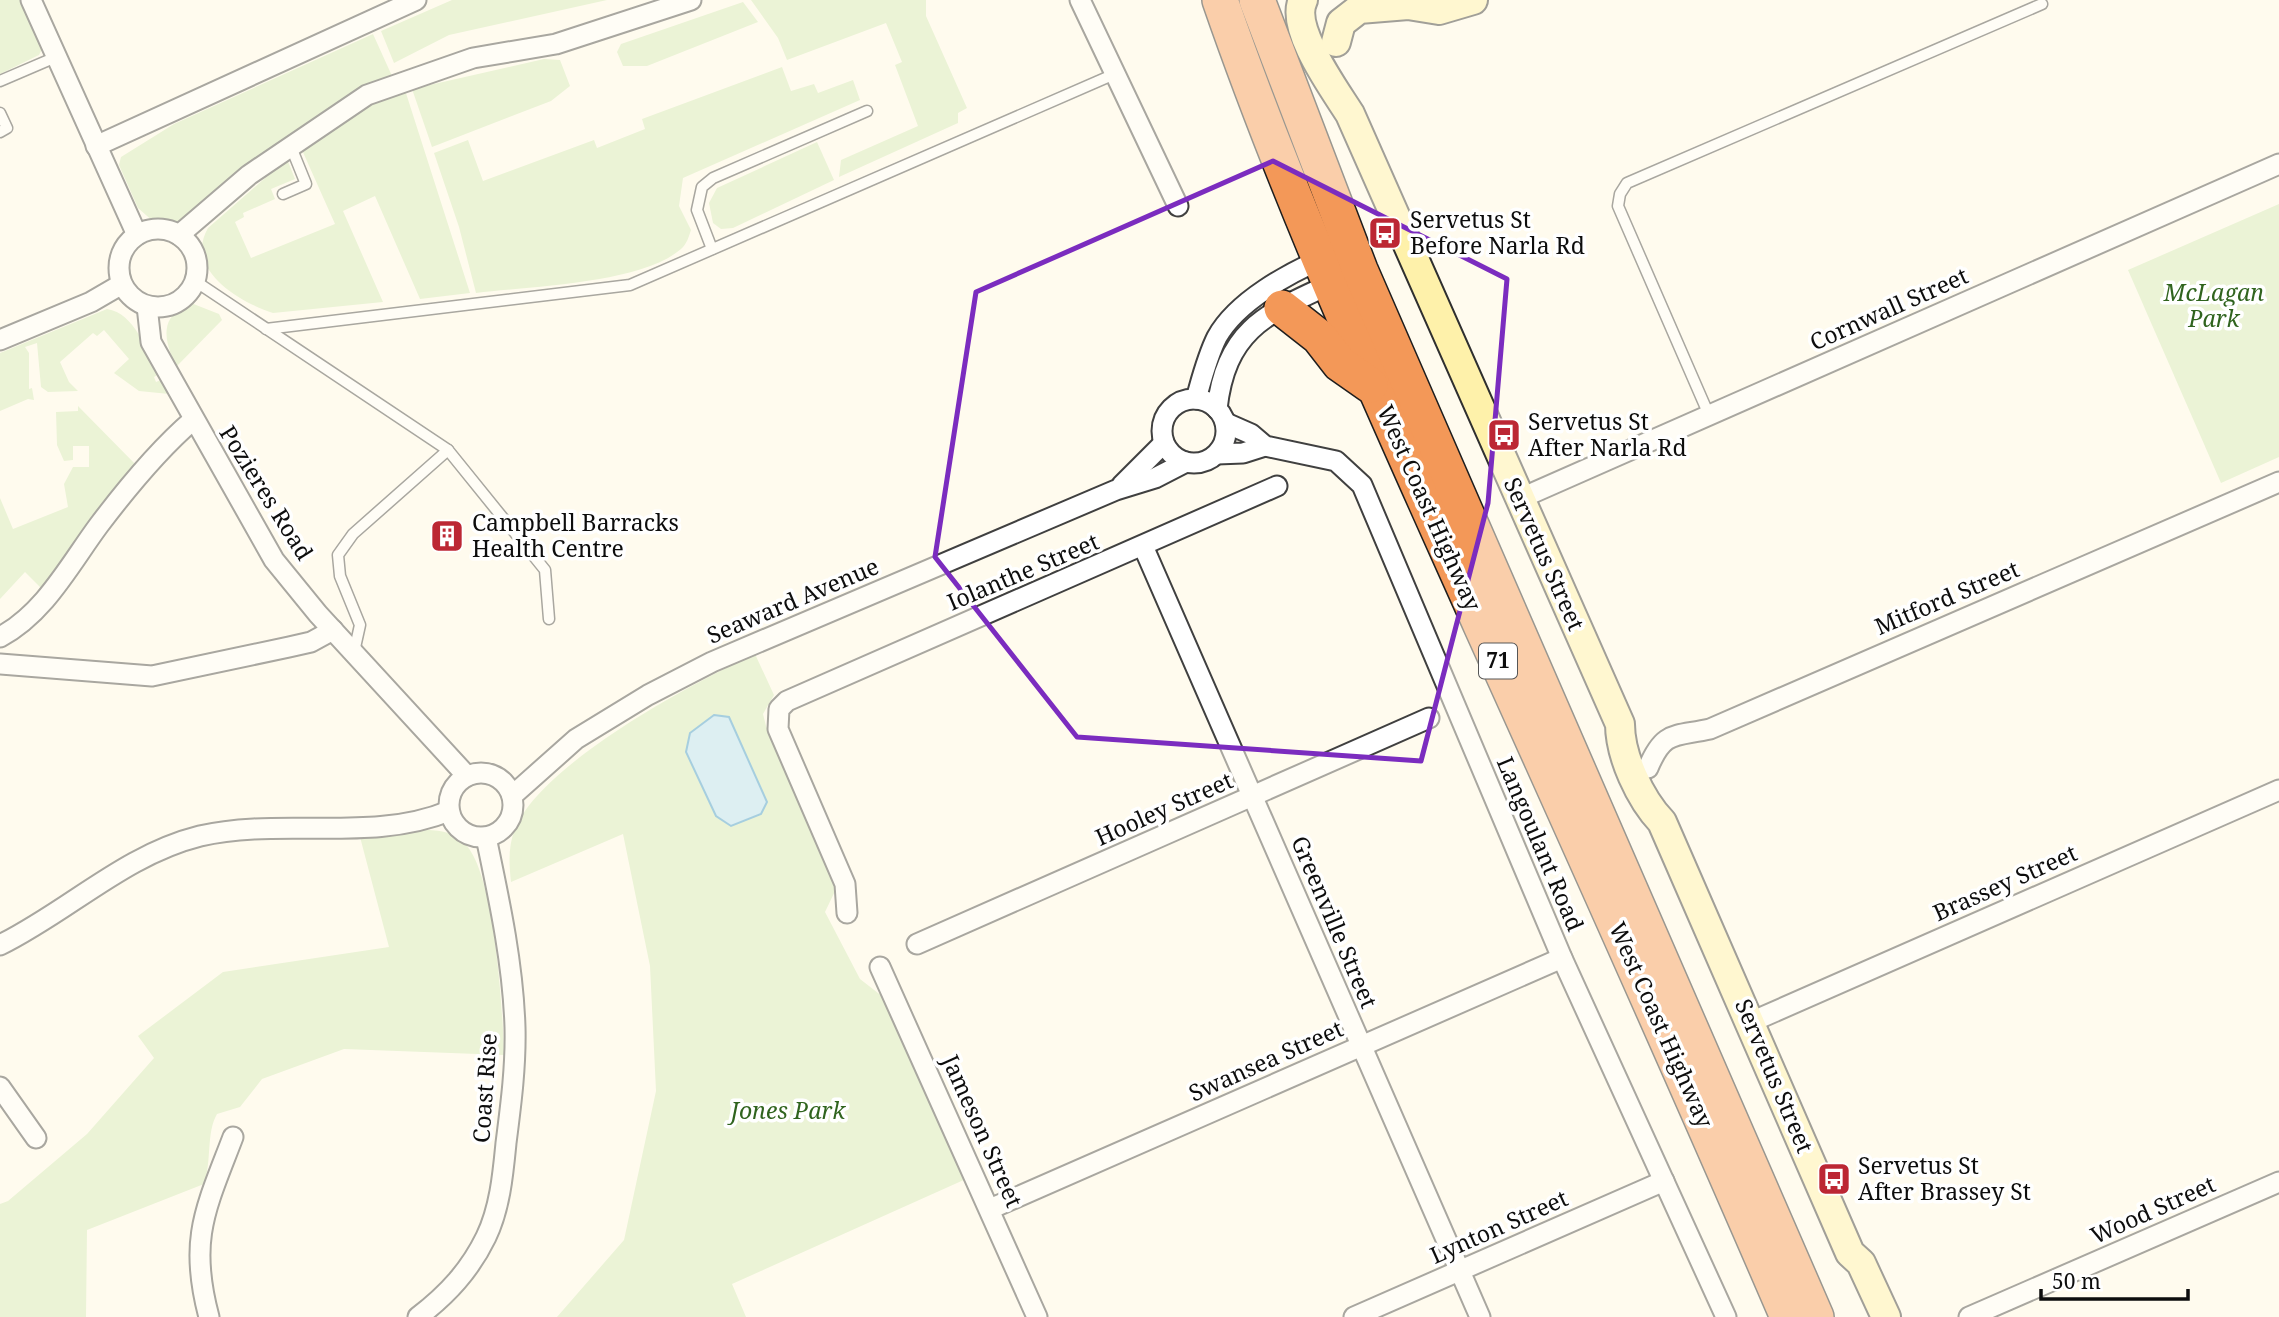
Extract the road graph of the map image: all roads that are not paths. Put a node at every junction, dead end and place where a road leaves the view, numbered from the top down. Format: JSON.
{"nodes":[{"id":1,"x":31,"y":0,"type":"edge"},
{"id":2,"x":416,"y":0,"type":"edge"},
{"id":3,"x":691,"y":0,"type":"edge"},
{"id":4,"x":1080,"y":0,"type":"edge"},
{"id":5,"x":1220,"y":0,"type":"edge"},
{"id":6,"x":1257,"y":0,"type":"edge"},
{"id":7,"x":1303,"y":0,"type":"edge"},
{"id":8,"x":1321,"y":0,"type":"edge"},
{"id":9,"x":1473,"y":0,"type":"edge"},
{"id":10,"x":1405,"y":2,"type":"edge"},
{"id":11,"x":2042,"y":4,"type":"dead end"},
{"id":12,"x":1336,"y":42,"type":"junction"},
{"id":13,"x":56,"y":57,"type":"junction"},
{"id":14,"x":1117,"y":73,"type":"junction"},
{"id":15,"x":0,"y":81,"type":"edge"},
{"id":16,"x":867,"y":111,"type":"dead end"},
{"id":17,"x":0,"y":113,"type":"edge"},
{"id":18,"x":1350,"y":114,"type":"junction"},
{"id":19,"x":0,"y":132,"type":"edge"},
{"id":20,"x":96,"y":145,"type":"junction"},
{"id":21,"x":291,"y":147,"type":"junction"},
{"id":22,"x":2279,"y":164,"type":"edge"},
{"id":23,"x":283,"y":194,"type":"dead end"},
{"id":24,"x":1178,"y":206,"type":"dead end"},
{"id":25,"x":137,"y":235,"type":"junction"},
{"id":26,"x":179,"y":235,"type":"junction"},
{"id":27,"x":712,"y":249,"type":"junction"},
{"id":28,"x":1339,"y":265,"type":"junction"},
{"id":29,"x":195,"y":281,"type":"junction"},
{"id":30,"x":122,"y":284,"type":"junction"},
{"id":31,"x":147,"y":306,"type":"junction"},
{"id":32,"x":1282,"y":307,"type":"junction"},
{"id":33,"x":266,"y":329,"type":"junction"},
{"id":34,"x":0,"y":341,"type":"edge"},
{"id":35,"x":1375,"y":389,"type":"junction"},
{"id":36,"x":1196,"y":399,"type":"junction"},
{"id":37,"x":1709,"y":415,"type":"junction"},
{"id":38,"x":1221,"y":416,"type":"junction"},
{"id":39,"x":193,"y":420,"type":"junction"},
{"id":40,"x":1164,"y":443,"type":"junction"},
{"id":41,"x":1265,"y":446,"type":"junction"},
{"id":42,"x":448,"y":450,"type":"junction"},
{"id":43,"x":1217,"y":454,"type":"junction"},
{"id":44,"x":1186,"y":462,"type":"junction"},
{"id":45,"x":2279,"y":482,"type":"edge"},
{"id":46,"x":1278,"y":486,"type":"dead end"},
{"id":47,"x":1116,"y":490,"type":"junction"},
{"id":48,"x":1520,"y":499,"type":"junction"},
{"id":49,"x":1143,"y":546,"type":"junction"},
{"id":50,"x":549,"y":620,"type":"dead end"},
{"id":51,"x":333,"y":630,"type":"junction"},
{"id":52,"x":0,"y":637,"type":"edge"},
{"id":53,"x":354,"y":652,"type":"junction"},
{"id":54,"x":0,"y":664,"type":"edge"},
{"id":55,"x":1429,"y":718,"type":"dead end"},
{"id":56,"x":1620,"y":724,"type":"junction"},
{"id":57,"x":1648,"y":768,"type":"junction"},
{"id":58,"x":467,"y":776,"type":"junction"},
{"id":59,"x":2279,"y":790,"type":"edge"},
{"id":60,"x":512,"y":796,"type":"junction"},
{"id":61,"x":1253,"y":797,"type":"junction"},
{"id":62,"x":449,"y":811,"type":"junction"},
{"id":63,"x":1662,"y":822,"type":"junction"},
{"id":64,"x":486,"y":837,"type":"junction"},
{"id":65,"x":847,"y":913,"type":"dead end"},
{"id":66,"x":917,"y":944,"type":"dead end"},
{"id":67,"x":0,"y":945,"type":"edge"},
{"id":68,"x":1562,"y":958,"type":"junction"},
{"id":69,"x":880,"y":967,"type":"dead end"},
{"id":70,"x":1751,"y":1022,"type":"junction"},
{"id":71,"x":1360,"y":1047,"type":"junction"},
{"id":72,"x":0,"y":1087,"type":"edge"},
{"id":73,"x":233,"y":1137,"type":"dead end"},
{"id":74,"x":36,"y":1138,"type":"dead end"},
{"id":75,"x":1664,"y":1181,"type":"junction"},
{"id":76,"x":2279,"y":1182,"type":"edge"},
{"id":77,"x":990,"y":1209,"type":"junction"},
{"id":78,"x":1850,"y":1253,"type":"junction"},
{"id":79,"x":1459,"y":1271,"type":"junction"},
{"id":80,"x":209,"y":1317,"type":"edge"},
{"id":81,"x":418,"y":1317,"type":"edge"},
{"id":82,"x":1037,"y":1317,"type":"edge"},
{"id":83,"x":1354,"y":1317,"type":"edge"},
{"id":84,"x":1480,"y":1317,"type":"edge"},
{"id":85,"x":1726,"y":1317,"type":"edge"},
{"id":86,"x":1788,"y":1317,"type":"edge"},
{"id":87,"x":1816,"y":1317,"type":"edge"},
{"id":88,"x":1871,"y":1317,"type":"edge"},
{"id":89,"x":1886,"y":1317,"type":"edge"},
{"id":90,"x":1969,"y":1317,"type":"edge"}],
"edges":[{"from":1,"to":13,"type":"street"},
{"from":2,"to":20,"type":"street"},
{"from":3,"to":21,"type":"street"},
{"from":4,"to":14,"type":"street"},
{"from":5,"to":28,"type":"highway","name":"West Coast Highway","number":"71"},
{"from":6,"to":28,"type":"highway","name":"West Coast Highway","number":"71"},
{"from":7,"to":18,"type":"street","name":"Servetus Street"},
{"from":8,"to":12,"type":"street","name":"Servetus Street"},
{"from":9,"to":10,"type":"street"},
{"from":10,"to":12,"type":"street"},
{"from":11,"to":37,"type":"lane"},
{"from":12,"to":18,"type":"street","name":"Servetus Street"},
{"from":13,"to":15,"type":"lane"},
{"from":13,"to":20,"type":"street"},
{"from":14,"to":24,"type":"street"},
{"from":14,"to":27,"type":"lane"},
{"from":16,"to":27,"type":"lane"},
{"from":17,"to":19,"type":"lane"},
{"from":18,"to":48,"type":"street","name":"Servetus Street"},
{"from":20,"to":25,"type":"street"},
{"from":21,"to":23,"type":"lane"},
{"from":21,"to":26,"type":"street"},
{"from":22,"to":37,"type":"street","name":"Cornwall Street"},
{"from":25,"to":26,"type":"street"},
{"from":25,"to":30,"type":"street"},
{"from":26,"to":29,"type":"street"},
{"from":27,"to":33,"type":"lane"},
{"from":28,"to":32,"type":"street"},
{"from":28,"to":35,"type":"highway","name":"West Coast Highway","number":"71"},
{"from":28,"to":36,"type":"street"},
{"from":28,"to":87,"type":"highway","name":"West Coast Highway","number":"71"},
{"from":29,"to":31,"type":"street"},
{"from":29,"to":33,"type":"lane"},
{"from":30,"to":31,"type":"street"},
{"from":30,"to":34,"type":"street"},
{"from":31,"to":39,"type":"street","name":"Pozieres Road"},
{"from":32,"to":35,"type":"highway"},
{"from":32,"to":38,"type":"street"},
{"from":33,"to":42,"type":"lane"},
{"from":35,"to":86,"type":"highway","name":"West Coast Highway","number":"71"},
{"from":36,"to":38,"type":"street"},
{"from":36,"to":40,"type":"street"},
{"from":37,"to":48,"type":"street","name":"Cornwall Street"},
{"from":38,"to":41,"type":"street","name":"Langoulant Road"},
{"from":38,"to":43,"type":"street"},
{"from":39,"to":51,"type":"street","name":"Pozieres Road"},
{"from":39,"to":52,"type":"street"},
{"from":40,"to":44,"type":"street"},
{"from":40,"to":47,"type":"street","name":"Seaward Avenue"},
{"from":41,"to":43,"type":"street","name":"Langoulant Road"},
{"from":41,"to":68,"type":"street","name":"Langoulant Road"},
{"from":42,"to":50,"type":"lane"},
{"from":42,"to":53,"type":"lane"},
{"from":43,"to":44,"type":"street"},
{"from":44,"to":47,"type":"street","name":"Seaward Avenue"},
{"from":45,"to":57,"type":"street","name":"Mitford Street"},
{"from":46,"to":49,"type":"street","name":"Iolanthe Street"},
{"from":47,"to":60,"type":"street","name":"Seaward Avenue"},
{"from":48,"to":56,"type":"street","name":"Servetus Street"},
{"from":49,"to":61,"type":"street","name":"Greenville Street"},
{"from":49,"to":65,"type":"street","name":"Iolanthe Street"},
{"from":51,"to":53,"type":"street","name":"Pozieres Road"},
{"from":51,"to":54,"type":"street"},
{"from":53,"to":58,"type":"street","name":"Pozieres Road"},
{"from":55,"to":61,"type":"street","name":"Hooley Street"},
{"from":56,"to":57,"type":"street","name":"Servetus Street"},
{"from":56,"to":63,"type":"street","name":"Servetus Street"},
{"from":57,"to":63,"type":"street","name":"Servetus Street"},
{"from":58,"to":60,"type":"street"},
{"from":58,"to":62,"type":"street"},
{"from":59,"to":70,"type":"street","name":"Brassey Street"},
{"from":60,"to":64,"type":"street"},
{"from":61,"to":66,"type":"street","name":"Hooley Street"},
{"from":61,"to":71,"type":"street","name":"Greenville Street"},
{"from":62,"to":64,"type":"street"},
{"from":62,"to":67,"type":"street"},
{"from":63,"to":70,"type":"street","name":"Servetus Street"},
{"from":64,"to":81,"type":"street","name":"Coast Rise"},
{"from":68,"to":71,"type":"street","name":"Swansea Street"},
{"from":68,"to":75,"type":"street","name":"Langoulant Road"},
{"from":69,"to":77,"type":"street","name":"Jameson Street"},
{"from":70,"to":78,"type":"street","name":"Servetus Street"},
{"from":71,"to":77,"type":"street","name":"Swansea Street"},
{"from":71,"to":79,"type":"street","name":"Greenville Street"},
{"from":72,"to":74,"type":"street"},
{"from":73,"to":80,"type":"street"},
{"from":75,"to":79,"type":"street","name":"Lynton Street"},
{"from":75,"to":85,"type":"street","name":"Langoulant Road"},
{"from":76,"to":90,"type":"street","name":"Wood Street"},
{"from":77,"to":82,"type":"street","name":"Jameson Street"},
{"from":78,"to":88,"type":"street","name":"Servetus Street"},
{"from":78,"to":89,"type":"street","name":"Servetus Street"},
{"from":79,"to":83,"type":"street","name":"Lynton Street"},
{"from":79,"to":84,"type":"street","name":"Greenville Street"}]}
